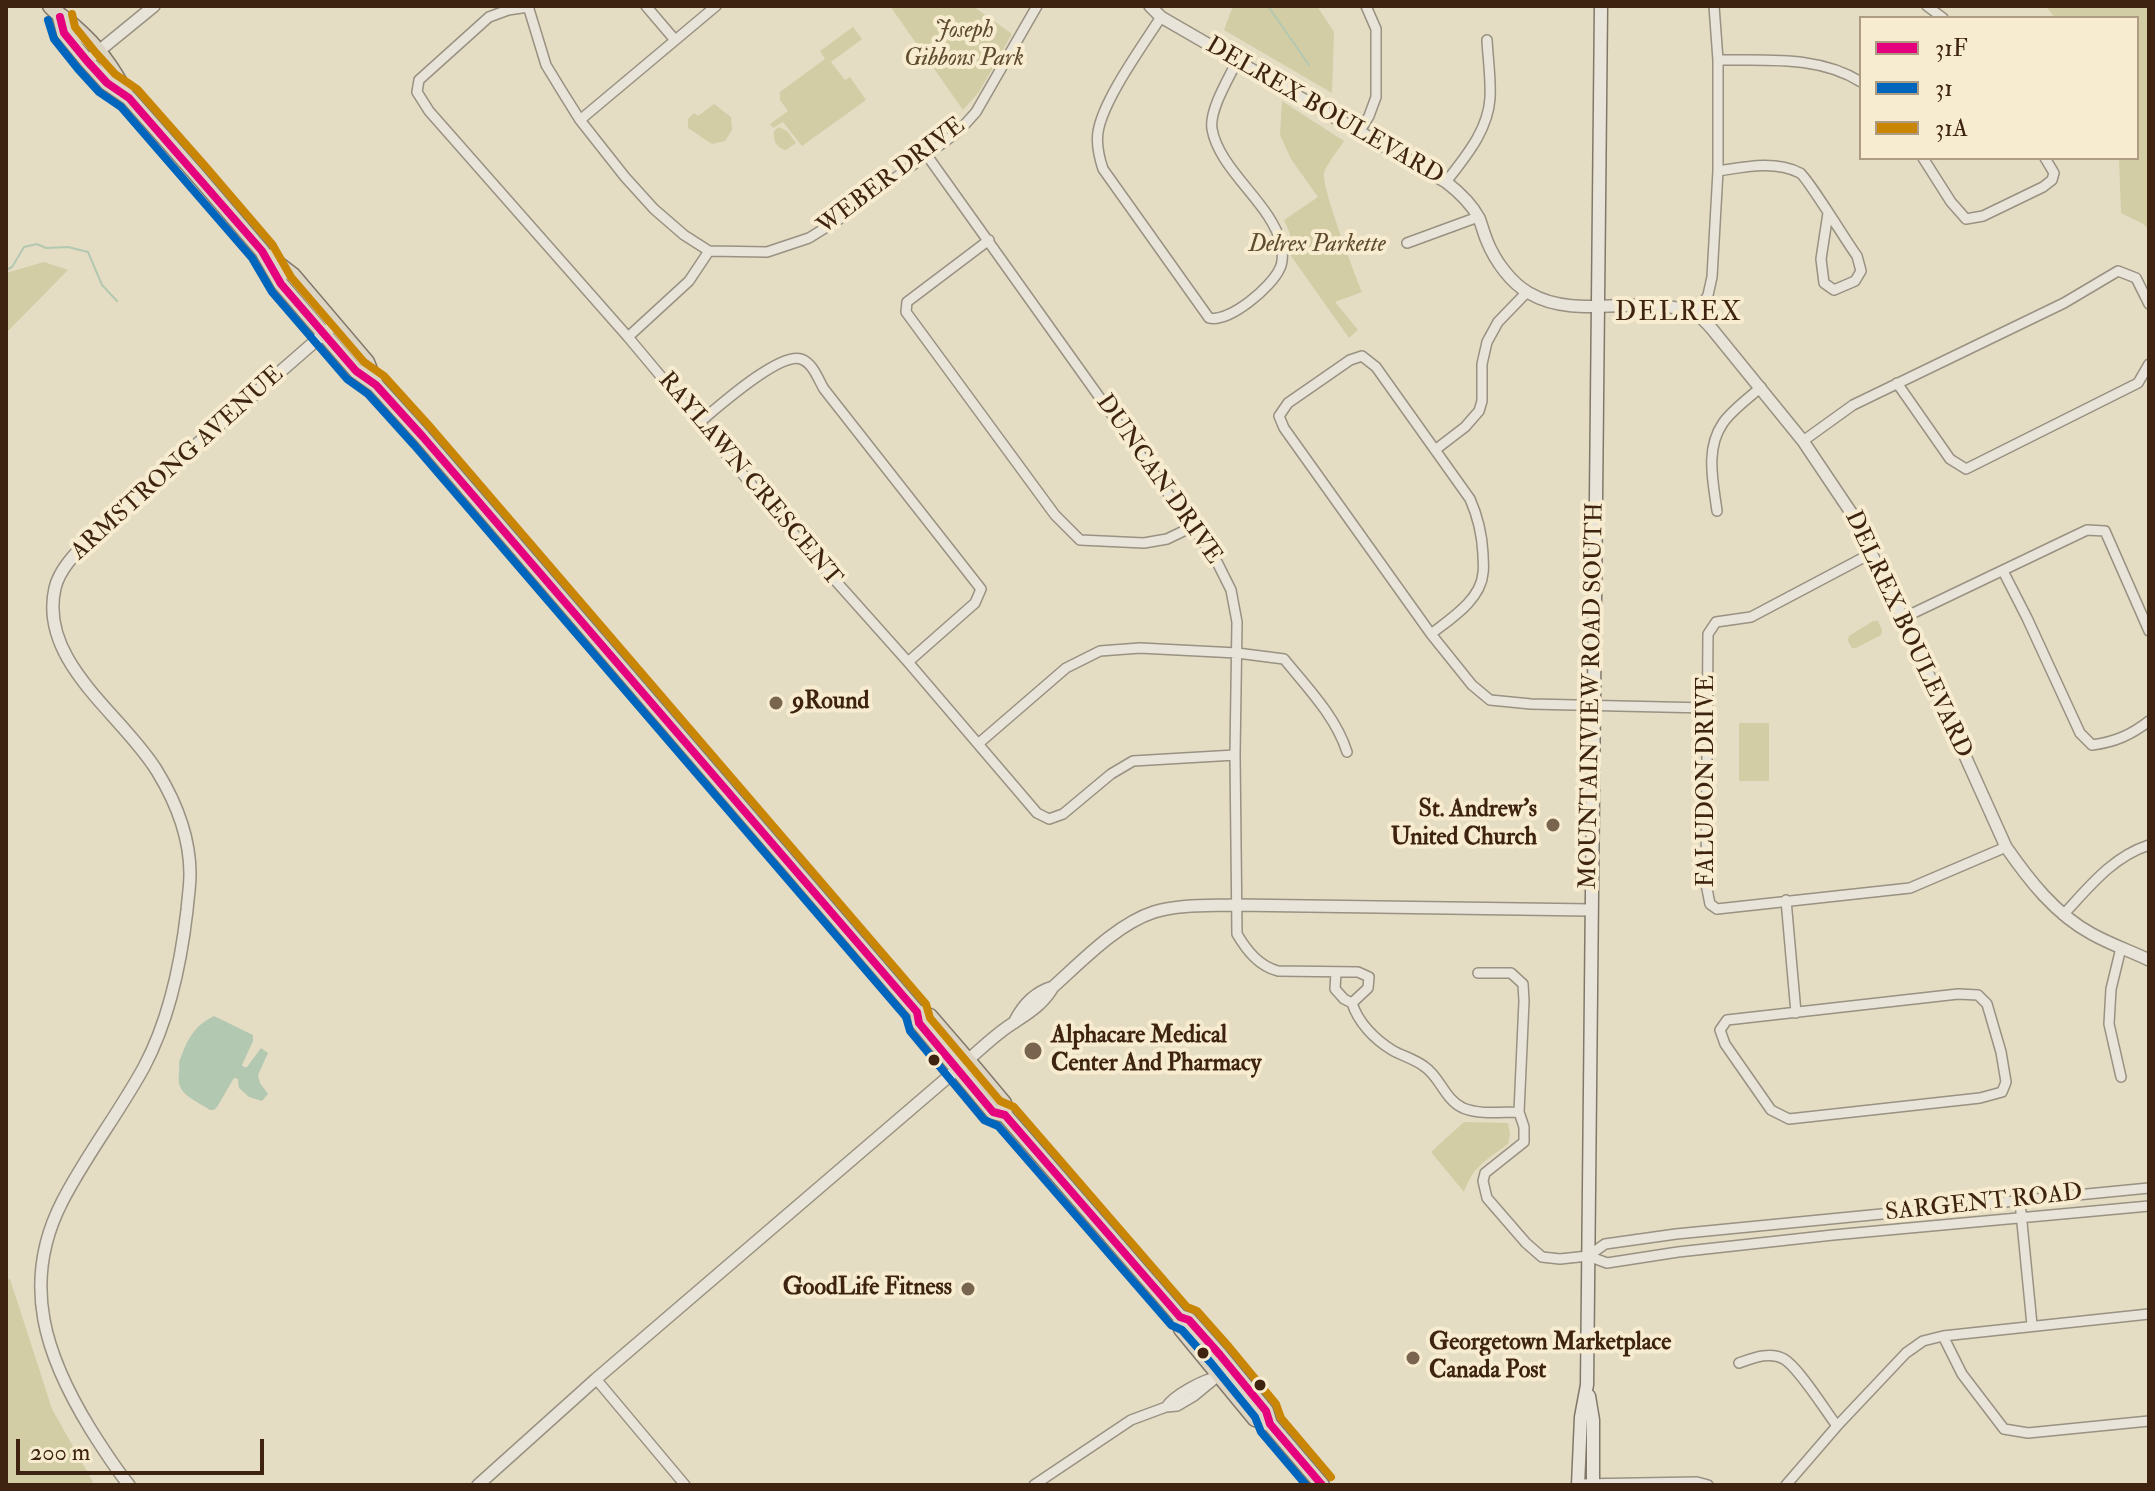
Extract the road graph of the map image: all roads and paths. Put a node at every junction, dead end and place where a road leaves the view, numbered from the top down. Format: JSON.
{"nodes":[{"id":1,"x":154,"y":6,"type":"edge"},
{"id":2,"x":528,"y":6,"type":"edge"},
{"id":3,"x":646,"y":6,"type":"edge"},
{"id":4,"x":716,"y":6,"type":"edge"},
{"id":5,"x":1037,"y":6,"type":"edge"},
{"id":6,"x":1150,"y":6,"type":"edge"},
{"id":7,"x":1366,"y":6,"type":"edge"},
{"id":8,"x":1601,"y":6,"type":"edge"},
{"id":9,"x":1714,"y":6,"type":"edge"},
{"id":10,"x":55,"y":11,"type":"edge"},
{"id":11,"x":1161,"y":17,"type":"junction"},
{"id":12,"x":675,"y":40,"type":"junction"},
{"id":13,"x":1487,"y":40,"type":"dead end"},
{"id":14,"x":93,"y":56,"type":"junction"},
{"id":15,"x":1718,"y":60,"type":"junction"},
{"id":16,"x":1237,"y":61,"type":"junction"},
{"id":17,"x":1859,"y":81,"type":"edge"},
{"id":18,"x":580,"y":120,"type":"junction"},
{"id":19,"x":1360,"y":131,"type":"junction"},
{"id":20,"x":926,"y":154,"type":"junction"},
{"id":21,"x":1924,"y":160,"type":"edge"},
{"id":22,"x":2046,"y":160,"type":"edge"},
{"id":23,"x":1718,"y":171,"type":"junction"},
{"id":24,"x":1446,"y":182,"type":"junction"},
{"id":25,"x":1828,"y":213,"type":"junction"},
{"id":26,"x":1478,"y":217,"type":"junction"},
{"id":27,"x":989,"y":240,"type":"junction"},
{"id":28,"x":1407,"y":243,"type":"dead end"},
{"id":29,"x":709,"y":251,"type":"junction"},
{"id":30,"x":1527,"y":292,"type":"junction"},
{"id":31,"x":2149,"y":304,"type":"edge"},
{"id":32,"x":1598,"y":306,"type":"junction"},
{"id":33,"x":1697,"y":314,"type":"junction"},
{"id":34,"x":330,"y":328,"type":"junction"},
{"id":35,"x":628,"y":337,"type":"junction"},
{"id":36,"x":2149,"y":364,"type":"edge"},
{"id":37,"x":1897,"y":383,"type":"junction"},
{"id":38,"x":1761,"y":387,"type":"junction"},
{"id":39,"x":700,"y":422,"type":"junction"},
{"id":40,"x":1803,"y":441,"type":"junction"},
{"id":41,"x":1435,"y":450,"type":"junction"},
{"id":42,"x":1717,"y":511,"type":"dead end"},
{"id":43,"x":1192,"y":527,"type":"junction"},
{"id":44,"x":1872,"y":553,"type":"junction"},
{"id":45,"x":2003,"y":571,"type":"junction"},
{"id":46,"x":1903,"y":618,"type":"junction"},
{"id":47,"x":2149,"y":631,"type":"edge"},
{"id":48,"x":1431,"y":634,"type":"junction"},
{"id":49,"x":1237,"y":653,"type":"junction"},
{"id":50,"x":908,"y":662,"type":"junction"},
{"id":51,"x":1593,"y":705,"type":"junction"},
{"id":52,"x":1707,"y":708,"type":"junction"},
{"id":53,"x":2149,"y":721,"type":"edge"},
{"id":54,"x":978,"y":744,"type":"junction"},
{"id":55,"x":1347,"y":752,"type":"dead end"},
{"id":56,"x":1235,"y":755,"type":"junction"},
{"id":57,"x":2149,"y":845,"type":"edge"},
{"id":58,"x":2006,"y":847,"type":"junction"},
{"id":59,"x":1786,"y":900,"type":"junction"},
{"id":60,"x":1236,"y":905,"type":"junction"},
{"id":61,"x":1591,"y":910,"type":"junction"},
{"id":62,"x":2063,"y":915,"type":"junction"},
{"id":63,"x":2121,"y":948,"type":"junction"},
{"id":64,"x":2149,"y":960,"type":"edge"},
{"id":65,"x":1336,"y":972,"type":"junction"},
{"id":66,"x":1478,"y":973,"type":"dead end"},
{"id":67,"x":1352,"y":1003,"type":"junction"},
{"id":68,"x":1796,"y":1013,"type":"junction"},
{"id":69,"x":963,"y":1064,"type":"junction"},
{"id":70,"x":2121,"y":1077,"type":"dead end"},
{"id":71,"x":1519,"y":1112,"type":"junction"},
{"id":72,"x":2144,"y":1188,"type":"edge"},
{"id":73,"x":2020,"y":1202,"type":"junction"},
{"id":74,"x":2145,"y":1206,"type":"edge"},
{"id":75,"x":2022,"y":1217,"type":"junction"},
{"id":76,"x":1830,"y":1219,"type":"junction"},
{"id":77,"x":1676,"y":1234,"type":"junction"},
{"id":78,"x":1833,"y":1235,"type":"junction"},
{"id":79,"x":1678,"y":1252,"type":"junction"},
{"id":80,"x":1588,"y":1256,"type":"junction"},
{"id":81,"x":2149,"y":1314,"type":"edge"},
{"id":82,"x":2032,"y":1325,"type":"junction"},
{"id":83,"x":1943,"y":1336,"type":"junction"},
{"id":84,"x":1739,"y":1363,"type":"dead end"},
{"id":85,"x":1224,"y":1371,"type":"junction"},
{"id":86,"x":596,"y":1379,"type":"junction"},
{"id":87,"x":1587,"y":1385,"type":"junction"},
{"id":88,"x":2149,"y":1421,"type":"edge"},
{"id":89,"x":1837,"y":1426,"type":"junction"},
{"id":90,"x":1578,"y":1484,"type":"edge"},
{"id":91,"x":1593,"y":1484,"type":"edge"},
{"id":92,"x":129,"y":1485,"type":"edge"},
{"id":93,"x":478,"y":1485,"type":"edge"},
{"id":94,"x":685,"y":1485,"type":"edge"},
{"id":95,"x":1034,"y":1485,"type":"edge"},
{"id":96,"x":1322,"y":1485,"type":"edge"},
{"id":97,"x":1708,"y":1485,"type":"edge"},
{"id":98,"x":1786,"y":1485,"type":"edge"}],
"edges":[{"from":1,"to":14,"type":"street"},
{"from":2,"to":18,"type":"street"},
{"from":2,"to":35,"type":"street","name":"RAYLAWN CRESCENT"},
{"from":3,"to":12,"type":"street"},
{"from":4,"to":12,"type":"street"},
{"from":5,"to":20,"type":"street","name":"WEBER DRIVE"},
{"from":6,"to":11,"type":"street","name":"DELREX BOULEVARD"},
{"from":7,"to":19,"type":"street"},
{"from":8,"to":32,"type":"main road","name":"MOUNTAINVIEW ROAD SOUTH"},
{"from":9,"to":15,"type":"street"},
{"from":10,"to":14,"type":"main road"},
{"from":11,"to":16,"type":"street","name":"DELREX BOULEVARD"},
{"from":11,"to":16,"type":"street"},
{"from":12,"to":18,"type":"street"},
{"from":13,"to":24,"type":"street"},
{"from":14,"to":34,"type":"main road"},
{"from":15,"to":17,"type":"street"},
{"from":15,"to":23,"type":"street"},
{"from":16,"to":19,"type":"street","name":"DELREX BOULEVARD"},
{"from":18,"to":29,"type":"street"},
{"from":19,"to":24,"type":"street","name":"DELREX BOULEVARD"},
{"from":20,"to":27,"type":"street","name":"DUNCAN DRIVE"},
{"from":20,"to":29,"type":"street","name":"WEBER DRIVE"},
{"from":21,"to":22,"type":"street"},
{"from":23,"to":25,"type":"street"},
{"from":23,"to":33,"type":"street"},
{"from":24,"to":26,"type":"street","name":"DELREX BOULEVARD"},
{"from":25,"to":25,"type":"street"},
{"from":26,"to":28,"type":"street"},
{"from":26,"to":30,"type":"street","name":"DELREX BOULEVARD"},
{"from":27,"to":43,"type":"street","name":"DUNCAN DRIVE"},
{"from":27,"to":43,"type":"street"},
{"from":29,"to":35,"type":"street"},
{"from":30,"to":32,"type":"street","name":"DELREX BOULEVARD"},
{"from":30,"to":41,"type":"street"},
{"from":31,"to":37,"type":"street"},
{"from":32,"to":33,"type":"street","name":"DELREX BOULEVARD"},
{"from":32,"to":51,"type":"main road","name":"MOUNTAINVIEW ROAD SOUTH"},
{"from":33,"to":38,"type":"street","name":"DELREX BOULEVARD"},
{"from":34,"to":69,"type":"main road"},
{"from":34,"to":92,"type":"street","name":"ARMSTRONG AVENUE"},
{"from":35,"to":39,"type":"street","name":"RAYLAWN CRESCENT"},
{"from":36,"to":37,"type":"street"},
{"from":37,"to":40,"type":"street"},
{"from":38,"to":40,"type":"street","name":"DELREX BOULEVARD"},
{"from":38,"to":42,"type":"street"},
{"from":39,"to":50,"type":"street","name":"RAYLAWN CRESCENT"},
{"from":39,"to":50,"type":"street"},
{"from":40,"to":44,"type":"street","name":"DELREX BOULEVARD"},
{"from":41,"to":48,"type":"street"},
{"from":41,"to":48,"type":"street"},
{"from":43,"to":49,"type":"street","name":"DUNCAN DRIVE"},
{"from":44,"to":46,"type":"street","name":"DELREX BOULEVARD"},
{"from":44,"to":52,"type":"street","name":"FALUDON DRIVE"},
{"from":45,"to":46,"type":"street"},
{"from":45,"to":47,"type":"street"},
{"from":45,"to":53,"type":"street"},
{"from":46,"to":58,"type":"street","name":"DELREX BOULEVARD"},
{"from":48,"to":51,"type":"street"},
{"from":49,"to":54,"type":"street"},
{"from":49,"to":55,"type":"street"},
{"from":49,"to":56,"type":"street","name":"DUNCAN DRIVE"},
{"from":50,"to":54,"type":"street","name":"RAYLAWN CRESCENT"},
{"from":51,"to":52,"type":"street"},
{"from":51,"to":61,"type":"main road","name":"MOUNTAINVIEW ROAD SOUTH"},
{"from":52,"to":59,"type":"street","name":"FALUDON DRIVE"},
{"from":54,"to":56,"type":"street","name":"RAYLAWN CRESCENT"},
{"from":56,"to":60,"type":"street","name":"DUNCAN DRIVE"},
{"from":57,"to":62,"type":"street"},
{"from":58,"to":59,"type":"street","name":"FALUDON DRIVE"},
{"from":58,"to":62,"type":"street","name":"DELREX BOULEVARD"},
{"from":59,"to":68,"type":"street"},
{"from":60,"to":61,"type":"street"},
{"from":60,"to":65,"type":"street","name":"DUNCAN DRIVE"},
{"from":60,"to":69,"type":"street"},
{"from":61,"to":80,"type":"main road","name":"MOUNTAINVIEW ROAD SOUTH"},
{"from":62,"to":63,"type":"street","name":"DELREX BOULEVARD"},
{"from":63,"to":64,"type":"street","name":"DELREX BOULEVARD"},
{"from":63,"to":70,"type":"street"},
{"from":65,"to":67,"type":"street"},
{"from":65,"to":67,"type":"street"},
{"from":66,"to":71,"type":"street"},
{"from":67,"to":71,"type":"street"},
{"from":68,"to":68,"type":"street"},
{"from":69,"to":85,"type":"main road"},
{"from":69,"to":86,"type":"street"},
{"from":71,"to":80,"type":"street"},
{"from":72,"to":73,"type":"street","name":"SARGENT ROAD"},
{"from":72,"to":74,"type":"street","name":"SARGENT ROAD"},
{"from":73,"to":75,"type":"street"},
{"from":73,"to":76,"type":"street","name":"SARGENT ROAD"},
{"from":74,"to":75,"type":"street","name":"SARGENT ROAD"},
{"from":75,"to":78,"type":"street","name":"SARGENT ROAD"},
{"from":75,"to":82,"type":"street"},
{"from":76,"to":77,"type":"street","name":"SARGENT ROAD"},
{"from":76,"to":78,"type":"street"},
{"from":77,"to":79,"type":"street"},
{"from":77,"to":80,"type":"street","name":"SARGENT ROAD"},
{"from":78,"to":79,"type":"street","name":"SARGENT ROAD"},
{"from":79,"to":80,"type":"street","name":"SARGENT ROAD"},
{"from":80,"to":87,"type":"main road","name":"MOUNTAINVIEW ROAD SOUTH"},
{"from":81,"to":82,"type":"street"},
{"from":82,"to":83,"type":"street"},
{"from":83,"to":88,"type":"street"},
{"from":83,"to":89,"type":"street"},
{"from":84,"to":89,"type":"street"},
{"from":85,"to":95,"type":"street"},
{"from":85,"to":96,"type":"main road"},
{"from":86,"to":93,"type":"street"},
{"from":86,"to":94,"type":"street"},
{"from":87,"to":90,"type":"main road","name":"MOUNTAINVIEW ROAD SOUTH"},
{"from":87,"to":91,"type":"main road","name":"MOUNTAINVIEW ROAD SOUTH"},
{"from":89,"to":98,"type":"street"},
{"from":90,"to":91,"type":"street"},
{"from":91,"to":97,"type":"street"}]}
